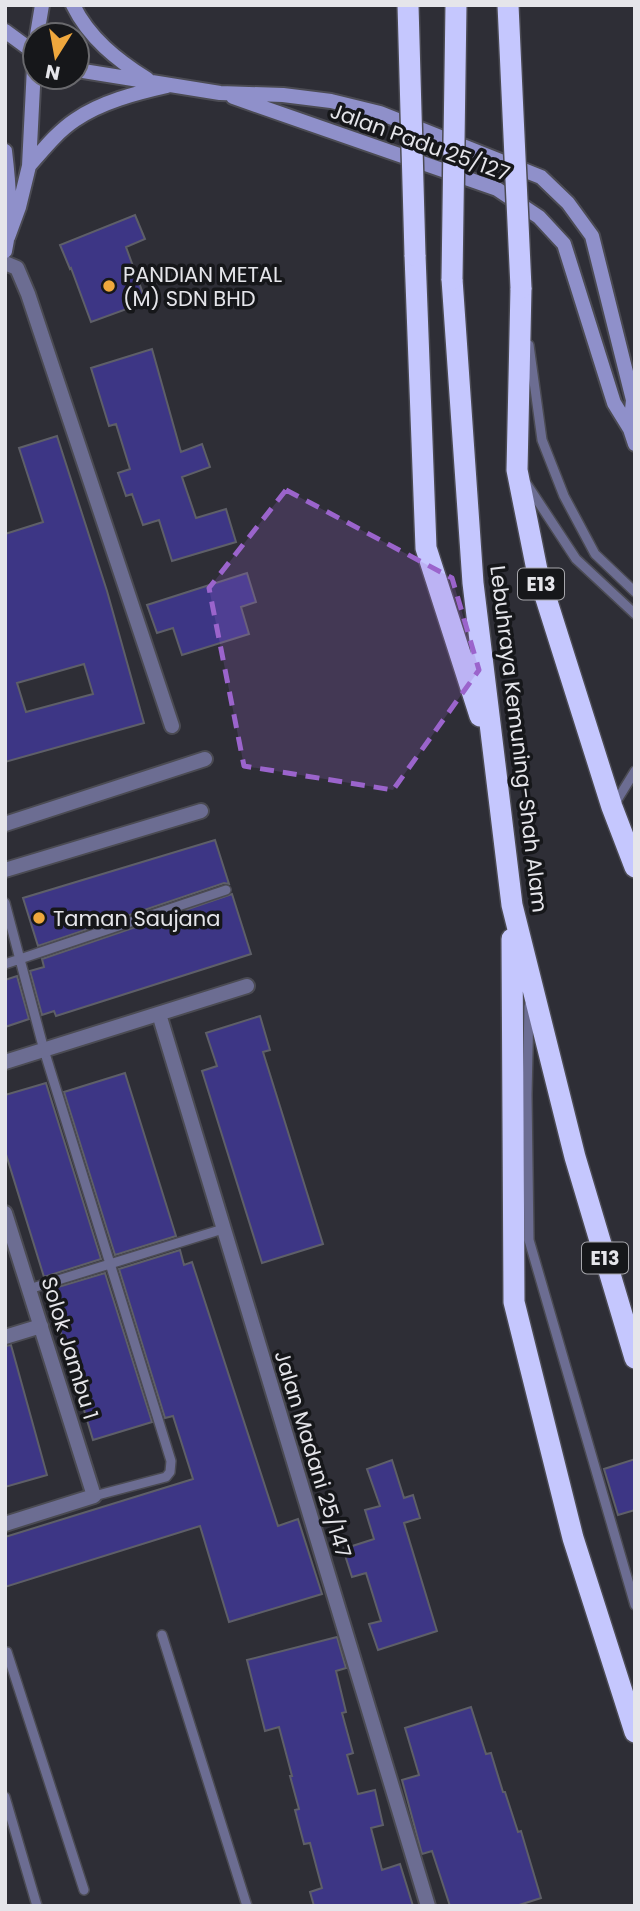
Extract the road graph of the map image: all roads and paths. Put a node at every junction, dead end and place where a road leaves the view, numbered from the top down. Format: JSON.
{"nodes":[{"id":1,"x":74,"y":5,"type":"edge"},
{"id":2,"x":408,"y":5,"type":"edge"},
{"id":3,"x":456,"y":5,"type":"edge"},
{"id":4,"x":508,"y":5,"type":"edge"},
{"id":5,"x":5,"y":31,"type":"edge"},
{"id":6,"x":21,"y":43,"type":"edge"},
{"id":7,"x":91,"y":72,"type":"edge"},
{"id":8,"x":151,"y":81,"type":"junction"},
{"id":9,"x":175,"y":85,"type":"junction"},
{"id":10,"x":33,"y":91,"type":"edge"},
{"id":11,"x":220,"y":93,"type":"junction"},
{"id":12,"x":5,"y":151,"type":"edge"},
{"id":13,"x":29,"y":166,"type":"junction"},
{"id":14,"x":7,"y":244,"type":"edge"},
{"id":15,"x":5,"y":263,"type":"edge"},
{"id":16,"x":521,"y":288,"type":"junction"},
{"id":17,"x":630,"y":429,"type":"junction"},
{"id":18,"x":635,"y":444,"type":"edge"},
{"id":19,"x":517,"y":470,"type":"junction"},
{"id":20,"x":635,"y":592,"type":"edge"},
{"id":21,"x":635,"y":614,"type":"edge"},
{"id":22,"x":172,"y":726,"type":"dead end"},
{"id":23,"x":205,"y":759,"type":"dead end"},
{"id":24,"x":495,"y":765,"type":"junction"},
{"id":25,"x":635,"y":771,"type":"edge"},
{"id":26,"x":612,"y":807,"type":"junction"},
{"id":27,"x":201,"y":811,"type":"dead end"},
{"id":28,"x":5,"y":824,"type":"edge"},
{"id":29,"x":635,"y":866,"type":"edge"},
{"id":30,"x":5,"y":870,"type":"edge"},
{"id":31,"x":226,"y":890,"type":"dead end"},
{"id":32,"x":5,"y":903,"type":"edge"},
{"id":33,"x":512,"y":905,"type":"junction"},
{"id":34,"x":21,"y":958,"type":"junction"},
{"id":35,"x":5,"y":964,"type":"edge"},
{"id":36,"x":530,"y":977,"type":"junction"},
{"id":37,"x":247,"y":986,"type":"dead end"},
{"id":38,"x":159,"y":1014,"type":"junction"},
{"id":39,"x":44,"y":1050,"type":"junction"},
{"id":40,"x":5,"y":1062,"type":"edge"},
{"id":41,"x":5,"y":1213,"type":"edge"},
{"id":42,"x":223,"y":1229,"type":"junction"},
{"id":43,"x":111,"y":1264,"type":"junction"},
{"id":44,"x":29,"y":1289,"type":"junction"},
{"id":45,"x":41,"y":1326,"type":"junction"},
{"id":46,"x":5,"y":1336,"type":"edge"},
{"id":47,"x":635,"y":1358,"type":"edge"},
{"id":48,"x":94,"y":1496,"type":"junction"},
{"id":49,"x":5,"y":1524,"type":"edge"},
{"id":50,"x":635,"y":1605,"type":"edge"},
{"id":51,"x":162,"y":1635,"type":"dead end"},
{"id":52,"x":5,"y":1652,"type":"edge"},
{"id":53,"x":635,"y":1732,"type":"edge"},
{"id":54,"x":5,"y":1797,"type":"edge"},
{"id":55,"x":84,"y":1890,"type":"dead end"},
{"id":56,"x":37,"y":1906,"type":"edge"},
{"id":57,"x":247,"y":1906,"type":"edge"},
{"id":58,"x":428,"y":1906,"type":"edge"}],
"edges":[{"from":1,"to":8,"type":"street"},
{"from":2,"to":24,"type":"highway","bridge":true},
{"from":3,"to":24,"type":"highway","name":"Lebuhraya Kemuning-Shah Alam","number":"E13","bridge":true},
{"from":4,"to":16,"type":"highway","number":"E13","bridge":true},
{"from":5,"to":6,"type":"street"},
{"from":7,"to":8,"type":"street","name":"Jalan Padu 25/127"},
{"from":8,"to":9,"type":"street","name":"Jalan Padu 25/127"},
{"from":9,"to":11,"type":"street","name":"Jalan Padu 25/127"},
{"from":9,"to":13,"type":"street"},
{"from":10,"to":13,"type":"street"},
{"from":11,"to":17,"type":"street","name":"Jalan Padu 25/127"},
{"from":11,"to":17,"type":"street","name":"Jalan Padu 25/127"},
{"from":12,"to":14,"type":"street"},
{"from":13,"to":14,"type":"street"},
{"from":15,"to":22,"type":"street"},
{"from":16,"to":19,"type":"highway","name":"Lebuhraya Kemuning-Shah Alam","number":"E13"},
{"from":16,"to":20,"type":"lane"},
{"from":17,"to":18,"type":"street","name":"Jalan Padu 25/127"},
{"from":19,"to":21,"type":"lane"},
{"from":19,"to":26,"type":"highway","name":"Lebuhraya Kemuning-Shah Alam","number":"E13"},
{"from":23,"to":28,"type":"street"},
{"from":24,"to":33,"type":"highway","name":"Lebuhraya Kemuning-Shah Alam","number":"E13"},
{"from":25,"to":26,"type":"lane"},
{"from":26,"to":29,"type":"highway","name":"Lebuhraya Kemuning-Shah Alam","number":"E13"},
{"from":27,"to":30,"type":"street"},
{"from":31,"to":34,"type":"lane"},
{"from":32,"to":34,"type":"lane"},
{"from":33,"to":36,"type":"highway","name":"Lebuhraya Kemuning-Shah Alam","number":"E13"},
{"from":33,"to":53,"type":"highway"},
{"from":34,"to":35,"type":"lane"},
{"from":34,"to":39,"type":"lane"},
{"from":36,"to":47,"type":"highway","name":"Lebuhraya Kemuning-Shah Alam","number":"E13"},
{"from":36,"to":50,"type":"lane"},
{"from":37,"to":38,"type":"street"},
{"from":38,"to":39,"type":"street"},
{"from":38,"to":42,"type":"street","name":"Jalan Madani 25/147"},
{"from":39,"to":40,"type":"street"},
{"from":39,"to":43,"type":"lane"},
{"from":41,"to":44,"type":"street","name":"Solok Jambu 1"},
{"from":42,"to":43,"type":"lane"},
{"from":42,"to":58,"type":"street","name":"Jalan Madani 25/147"},
{"from":43,"to":44,"type":"lane"},
{"from":43,"to":48,"type":"lane"},
{"from":44,"to":45,"type":"street","name":"Solok Jambu 1"},
{"from":45,"to":46,"type":"street"},
{"from":45,"to":48,"type":"street","name":"Solok Jambu 1"},
{"from":48,"to":49,"type":"street"},
{"from":51,"to":57,"type":"lane"},
{"from":52,"to":55,"type":"lane"},
{"from":54,"to":56,"type":"lane"}]}
